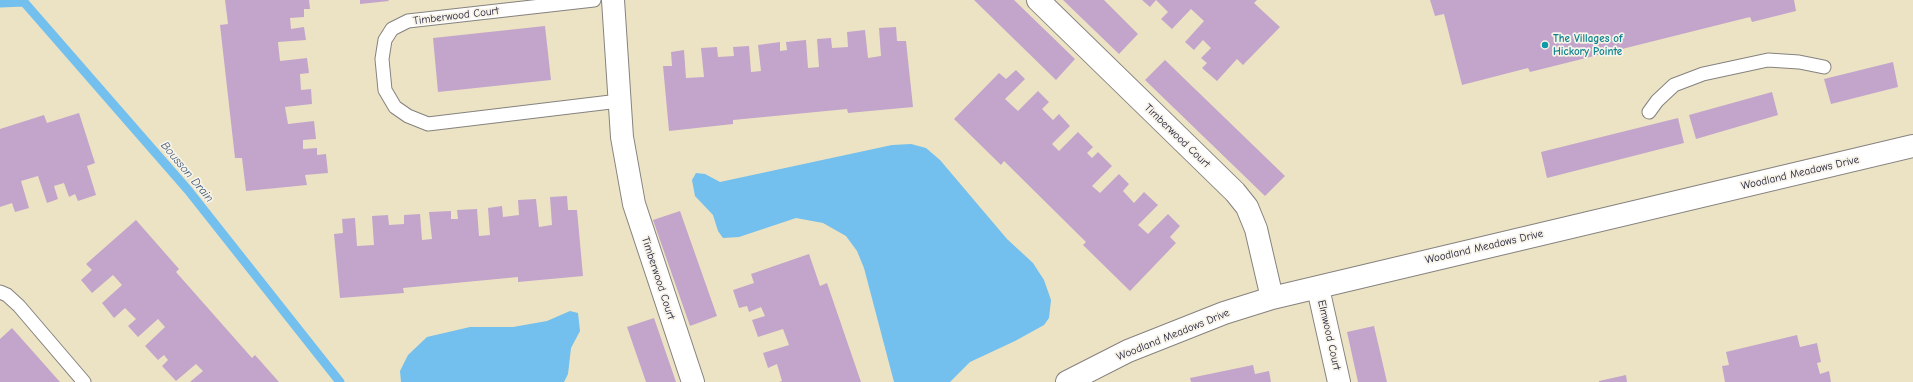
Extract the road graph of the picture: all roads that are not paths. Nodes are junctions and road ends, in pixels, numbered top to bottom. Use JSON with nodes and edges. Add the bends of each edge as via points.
{"nodes":[{"id":1,"x":594,"y":0,"type":"edge"},
{"id":2,"x":613,"y":0,"type":"edge"},
{"id":3,"x":1038,"y":0,"type":"edge"},
{"id":4,"x":1824,"y":67,"type":"dead end"},
{"id":5,"x":619,"y":101,"type":"junction"},
{"id":6,"x":1649,"y":112,"type":"dead end"},
{"id":7,"x":1913,"y":146,"type":"edge"},
{"id":8,"x":1318,"y":288,"type":"junction"},
{"id":9,"x":0,"y":292,"type":"edge"},
{"id":10,"x":1272,"y":298,"type":"junction"},
{"id":11,"x":84,"y":382,"type":"edge"},
{"id":12,"x":693,"y":382,"type":"edge"},
{"id":13,"x":1067,"y":382,"type":"edge"},
{"id":14,"x":1339,"y":382,"type":"edge"}],
"edges":[{"from":1,"to":5,"type":"lane","name":"Timberwood Court","via":[[408,21],[392,29],[385,40],[382,58],[385,90],[394,107],[428,124]]},
{"from":2,"to":5,"type":"street","name":"Timberwood Court"},
{"from":3,"to":10,"type":"street","name":"Timberwood Court","via":[[1235,192],[1247,207],[1256,229]]},
{"from":4,"to":6,"type":"lane","via":[[1768,60],[1703,74],[1674,85]]},
{"from":5,"to":12,"type":"street","name":"Timberwood Court","via":[[622,137],[634,204]]},
{"from":7,"to":8,"type":"street","name":"Woodland Meadows Drive"},
{"from":8,"to":10,"type":"street","name":"Woodland Meadows Drive"},
{"from":8,"to":14,"type":"street","name":"Elmwood Court"},
{"from":9,"to":11,"type":"lane","via":[[19,306]]},
{"from":10,"to":13,"type":"street","name":"Woodland Meadows Drive","via":[[1224,313],[1128,351]]}]}
